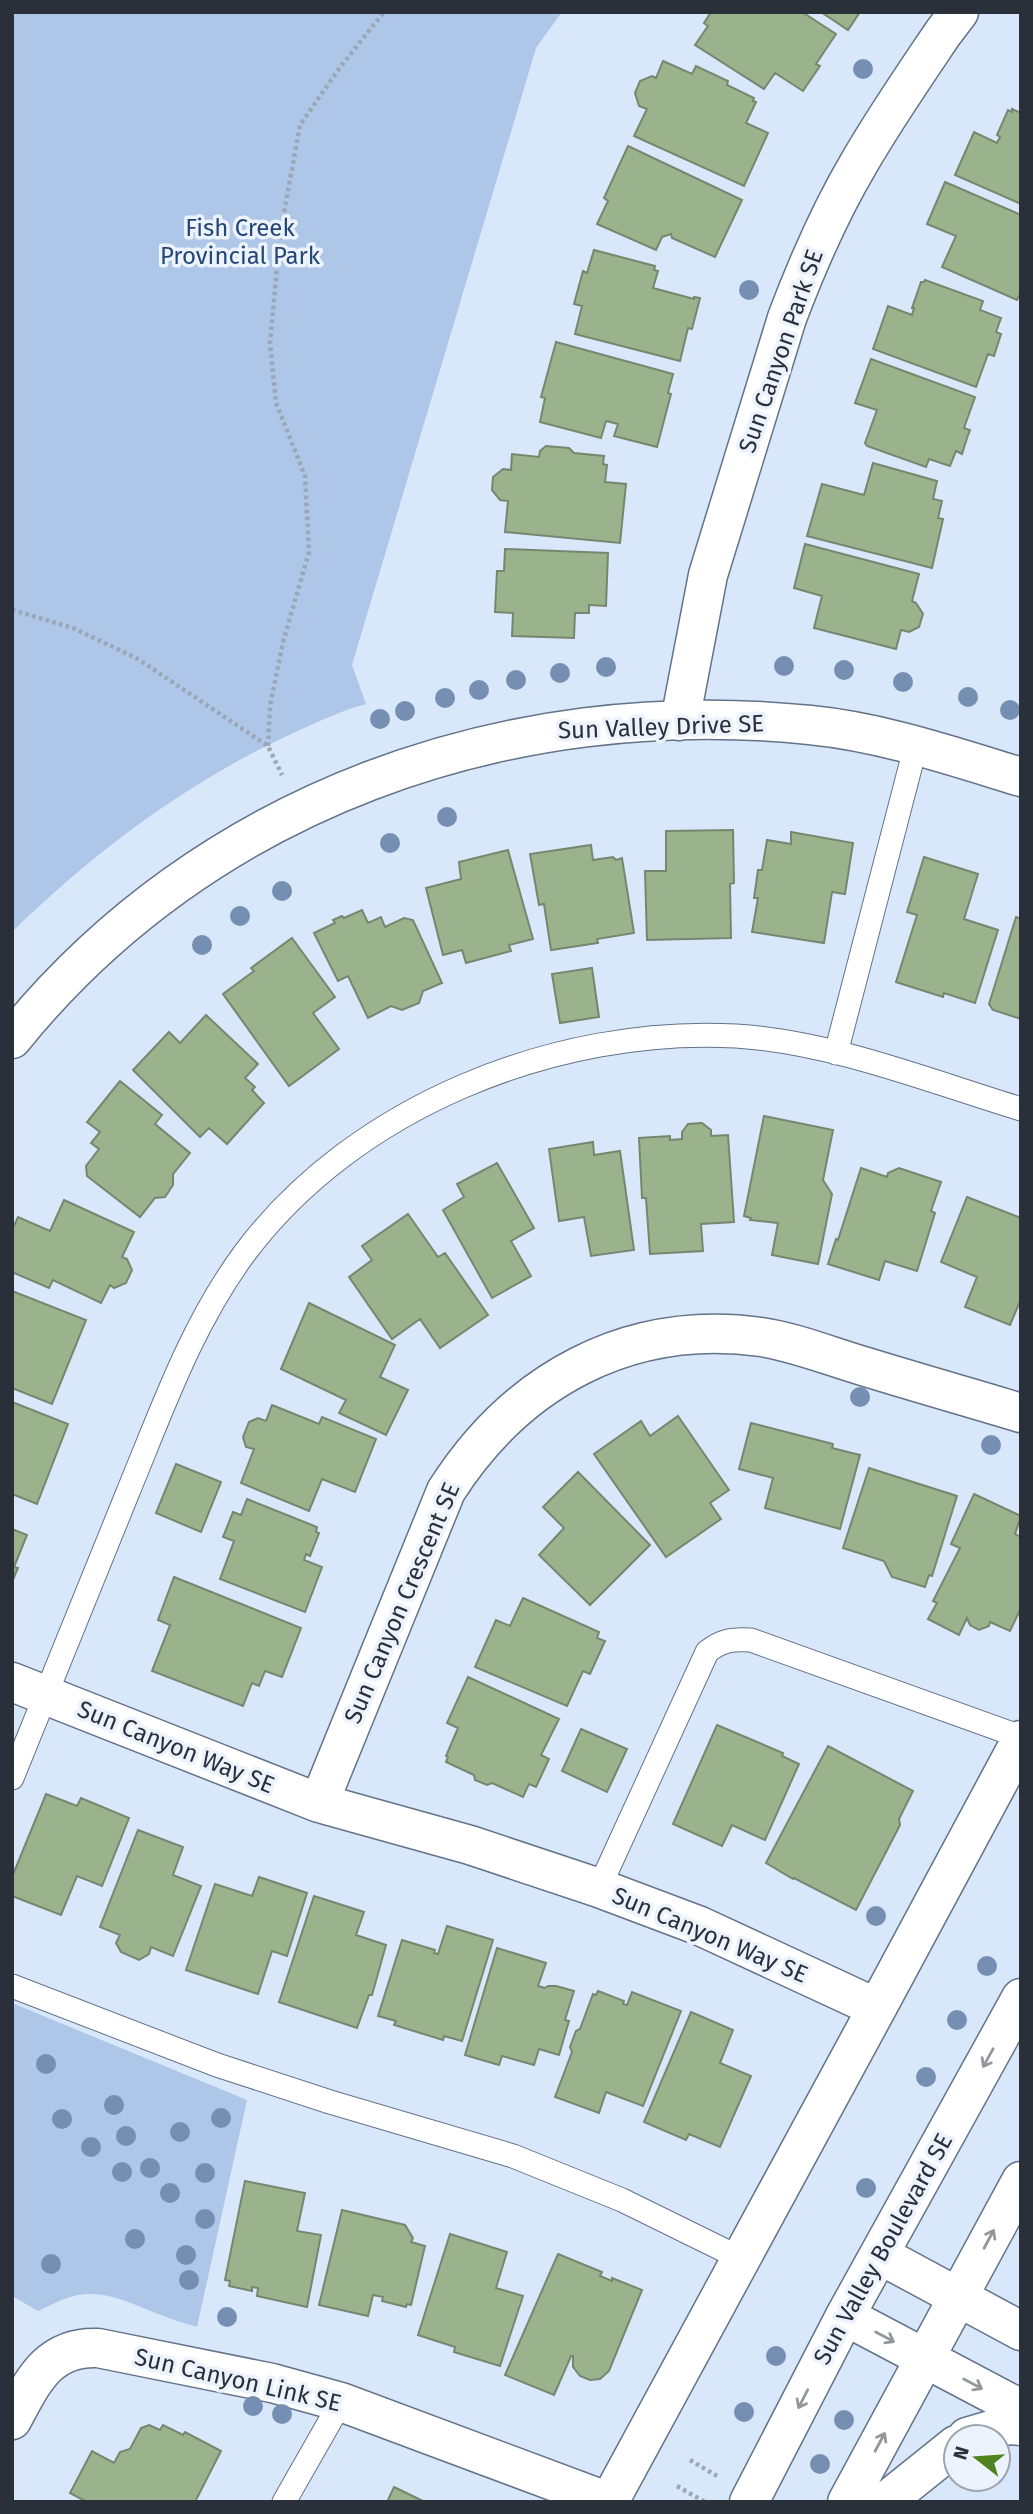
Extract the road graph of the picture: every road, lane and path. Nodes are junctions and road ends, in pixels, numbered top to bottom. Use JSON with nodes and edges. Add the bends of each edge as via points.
{"nodes":[{"id":1,"x":384,"y":12,"type":"edge"},
{"id":2,"x":959,"y":12,"type":"edge"},
{"id":3,"x":12,"y":610,"type":"edge"},
{"id":4,"x":680,"y":721,"type":"junction"},
{"id":5,"x":916,"y":745,"type":"junction"},
{"id":6,"x":268,"y":746,"type":"junction"},
{"id":7,"x":1021,"y":777,"type":"edge"},
{"id":8,"x":298,"y":811,"type":"junction"},
{"id":9,"x":12,"y":1039,"type":"edge"},
{"id":10,"x":836,"y":1053,"type":"junction"},
{"id":11,"x":1021,"y":1109,"type":"edge"},
{"id":12,"x":1021,"y":1413,"type":"edge"},
{"id":13,"x":29,"y":1689,"type":"edge"},
{"id":14,"x":1021,"y":1739,"type":"edge"},
{"id":15,"x":12,"y":1778,"type":"edge"},
{"id":16,"x":319,"y":1803,"type":"junction"},
{"id":17,"x":599,"y":1888,"type":"junction"},
{"id":18,"x":12,"y":1986,"type":"edge"},
{"id":19,"x":1021,"y":1998,"type":"edge"},
{"id":20,"x":877,"y":2008,"type":"junction"},
{"id":21,"x":1021,"y":2180,"type":"edge"},
{"id":22,"x":880,"y":2255,"type":"junction"},
{"id":23,"x":740,"y":2258,"type":"junction"},
{"id":24,"x":957,"y":2297,"type":"junction"},
{"id":25,"x":845,"y":2316,"type":"junction"},
{"id":26,"x":1021,"y":2331,"type":"edge"},
{"id":27,"x":925,"y":2358,"type":"junction"},
{"id":28,"x":341,"y":2402,"type":"junction"},
{"id":29,"x":1021,"y":2409,"type":"edge"},
{"id":30,"x":12,"y":2420,"type":"edge"},
{"id":31,"x":942,"y":2456,"type":"edge"},
{"id":32,"x":690,"y":2460,"type":"dead end"},
{"id":33,"x":677,"y":2486,"type":"dead end"},
{"id":34,"x":735,"y":2490,"type":"edge"},
{"id":35,"x":284,"y":2502,"type":"edge"},
{"id":36,"x":609,"y":2502,"type":"edge"},
{"id":37,"x":705,"y":2502,"type":"edge"},
{"id":38,"x":847,"y":2502,"type":"edge"},
{"id":39,"x":885,"y":2502,"type":"edge"}],
"edges":[{"from":1,"to":6,"type":"path","via":[[300,125],[279,235],[271,355],[276,403],[305,476],[309,552],[282,642]]},
{"from":2,"to":4,"type":"street","name":"Sun Canyon Park SE","via":[[858,164],[800,285],[708,575]]},
{"from":3,"to":6,"type":"path","via":[[73,628],[138,659]]},
{"from":4,"to":5,"type":"street","name":"Sun Valley Drive SE","via":[[734,719],[812,725]]},
{"from":4,"to":8,"type":"street","name":"Sun Valley Drive SE","via":[[575,728],[484,744],[420,761]]},
{"from":5,"to":7,"type":"street","name":"Sun Valley Drive SE"},
{"from":5,"to":10,"type":"lane"},
{"from":6,"to":8,"type":"path"},
{"from":8,"to":9,"type":"street","name":"Sun Valley Drive SE","via":[[180,881],[125,924]]},
{"from":10,"to":11,"type":"lane"},
{"from":10,"to":13,"type":"lane","via":[[736,1037],[659,1037],[575,1048],[467,1083],[385,1125],[327,1167],[245,1252],[189,1343]]},
{"from":12,"to":16,"type":"street","name":"Sun Canyon Crescent SE","via":[[761,1337],[681,1336],[640,1343],[550,1381],[495,1426],[446,1491]]},
{"from":13,"to":15,"type":"lane"},
{"from":13,"to":16,"type":"street","name":"Sun Canyon Way SE"},
{"from":14,"to":17,"type":"lane","via":[[751,1640],[730,1639],[707,1652]]},
{"from":14,"to":20,"type":"street"},
{"from":16,"to":17,"type":"street","name":"Sun Canyon Way SE","via":[[470,1845]]},
{"from":17,"to":20,"type":"street","name":"Sun Canyon Way SE","via":[[700,1926]]},
{"from":18,"to":23,"type":"lane","via":[[217,2065],[513,2156],[622,2200]]},
{"from":19,"to":22,"type":"street","name":"Sun Valley Boulevard SE","one_way":true},
{"from":20,"to":23,"type":"street"},
{"from":24,"to":21,"type":"street","one_way":true},
{"from":22,"to":24,"type":"street"},
{"from":22,"to":25,"type":"street","name":"Sun Valley Boulevard SE"},
{"from":23,"to":36,"type":"street"},
{"from":24,"to":26,"type":"street"},
{"from":24,"to":27,"type":"street"},
{"from":25,"to":27,"type":"street","one_way":true},
{"from":25,"to":34,"type":"street","name":"Sun Valley Boulevard SE","one_way":true},
{"from":27,"to":29,"type":"street","one_way":true},
{"from":38,"to":27,"type":"street","one_way":true},
{"from":28,"to":30,"type":"street","name":"Sun Canyon Link SE","via":[[272,2383],[80,2347],[44,2367]]},
{"from":28,"to":35,"type":"lane"},
{"from":28,"to":36,"type":"street","name":"Sun Canyon Link SE"},
{"from":31,"to":39,"type":"street"},
{"from":32,"to":34,"type":"path"},
{"from":33,"to":37,"type":"path"}]}
